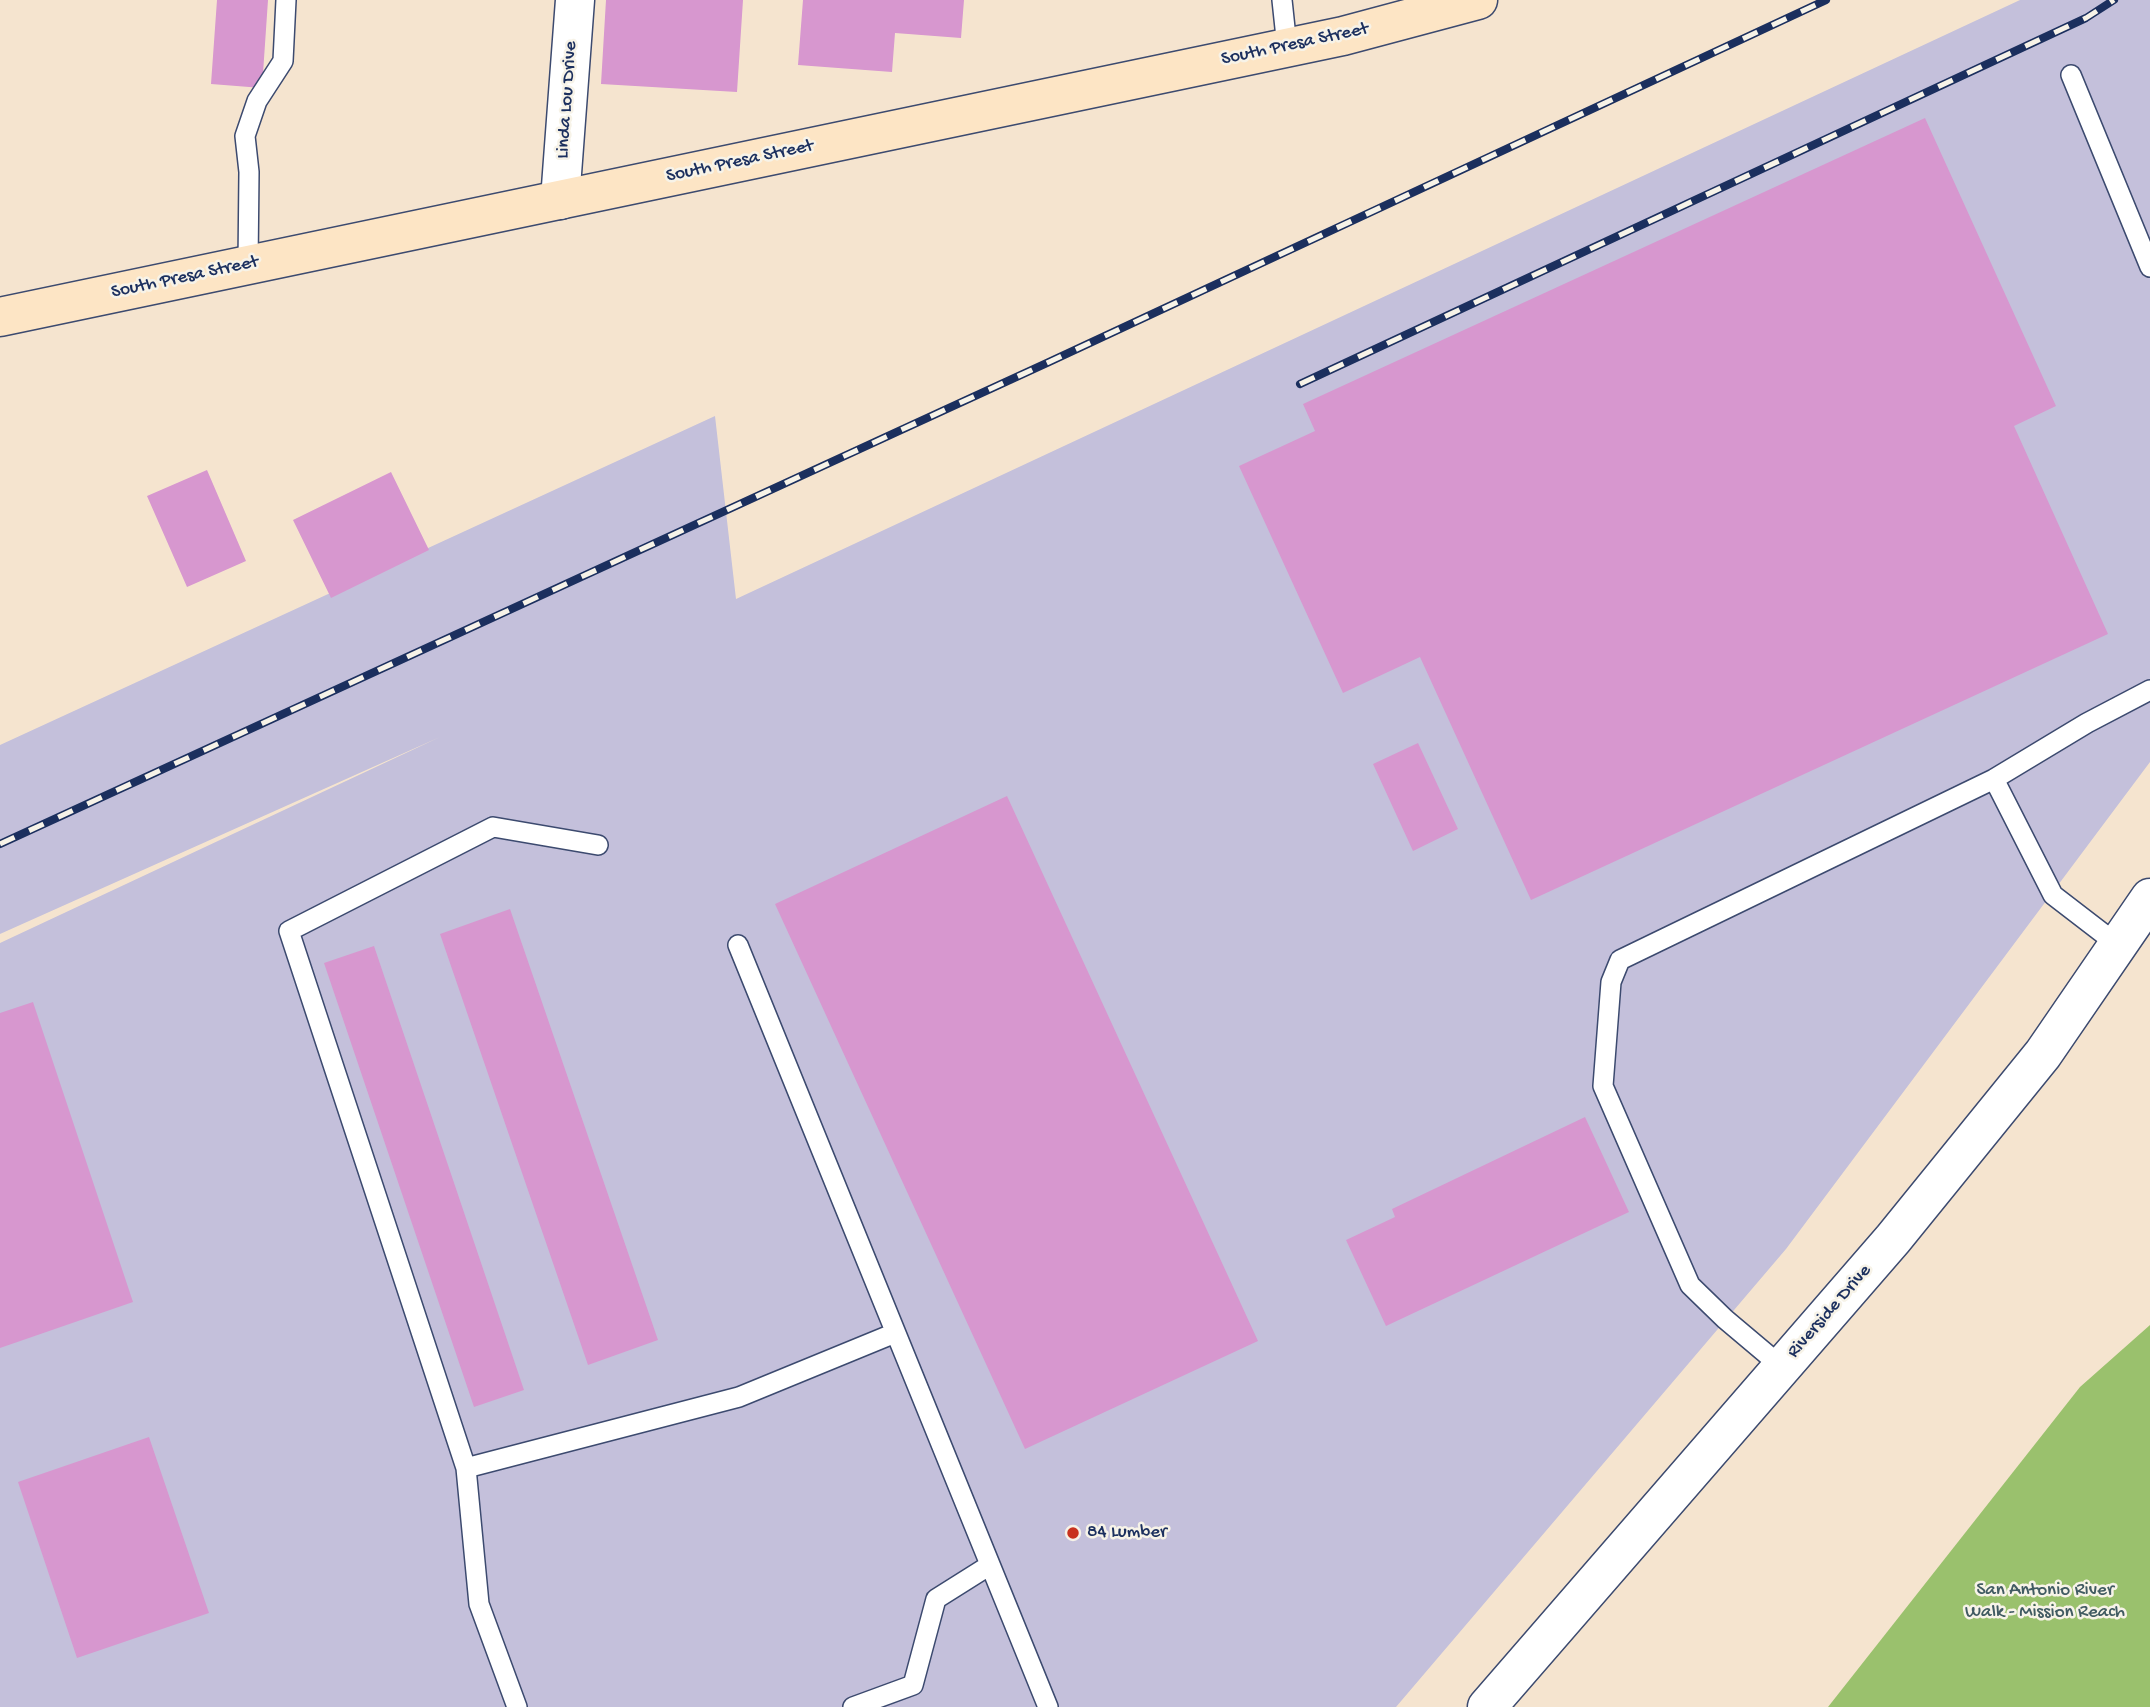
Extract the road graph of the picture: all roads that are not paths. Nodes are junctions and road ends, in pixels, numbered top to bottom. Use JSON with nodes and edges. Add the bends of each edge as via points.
{"nodes":[{"id":1,"x":286,"y":0,"type":"edge"},
{"id":2,"x":575,"y":0,"type":"edge"},
{"id":3,"x":1282,"y":0,"type":"edge"},
{"id":4,"x":1478,"y":0,"type":"edge"},
{"id":5,"x":1384,"y":13,"type":"edge"},
{"id":6,"x":1287,"y":47,"type":"junction"},
{"id":7,"x":2071,"y":75,"type":"dead end"},
{"id":8,"x":560,"y":201,"type":"junction"},
{"id":9,"x":248,"y":265,"type":"junction"},
{"id":10,"x":2150,"y":267,"type":"edge"},
{"id":11,"x":0,"y":317,"type":"edge"},
{"id":12,"x":2150,"y":690,"type":"edge"},
{"id":13,"x":1994,"y":779,"type":"junction"},
{"id":14,"x":598,"y":845,"type":"dead end"},
{"id":15,"x":2150,"y":898,"type":"edge"},
{"id":16,"x":738,"y":945,"type":"dead end"},
{"id":17,"x":2118,"y":945,"type":"junction"},
{"id":18,"x":895,"y":1333,"type":"junction"},
{"id":19,"x":1782,"y":1367,"type":"junction"},
{"id":20,"x":466,"y":1468,"type":"junction"},
{"id":21,"x":990,"y":1565,"type":"junction"},
{"id":22,"x":517,"y":1707,"type":"edge"},
{"id":23,"x":853,"y":1707,"type":"edge"},
{"id":24,"x":1048,"y":1707,"type":"edge"},
{"id":25,"x":1487,"y":1707,"type":"edge"}],
"edges":[{"from":1,"to":9,"type":"lane","via":[[283,61],[257,101],[245,136]]},
{"from":2,"to":8,"type":"street","name":"Linda Lou Drive"},
{"from":3,"to":6,"type":"lane"},
{"from":4,"to":5,"type":"main road","name":"South Presa Street"},
{"from":5,"to":6,"type":"main road","name":"South Presa Street"},
{"from":6,"to":8,"type":"main road","name":"South Presa Street"},
{"from":7,"to":10,"type":"lane"},
{"from":8,"to":9,"type":"main road","name":"South Presa Street"},
{"from":9,"to":11,"type":"main road","name":"South Presa Street"},
{"from":12,"to":13,"type":"lane"},
{"from":13,"to":17,"type":"lane","via":[[2053,895]]},
{"from":13,"to":19,"type":"lane","via":[[1620,960],[1611,982],[1603,1086],[1690,1285]]},
{"from":14,"to":20,"type":"lane","via":[[493,827],[289,931]]},
{"from":15,"to":17,"type":"street","name":"Riverside Drive"},
{"from":16,"to":18,"type":"lane"},
{"from":17,"to":19,"type":"street","name":"Riverside Drive","via":[[2043,1054]]},
{"from":18,"to":20,"type":"lane","via":[[739,1397]]},
{"from":18,"to":21,"type":"lane"},
{"from":19,"to":25,"type":"street","name":"Riverside Drive"},
{"from":20,"to":22,"type":"lane","via":[[479,1604]]},
{"from":21,"to":23,"type":"lane","via":[[936,1599],[914,1685]]},
{"from":21,"to":24,"type":"lane"}]}
